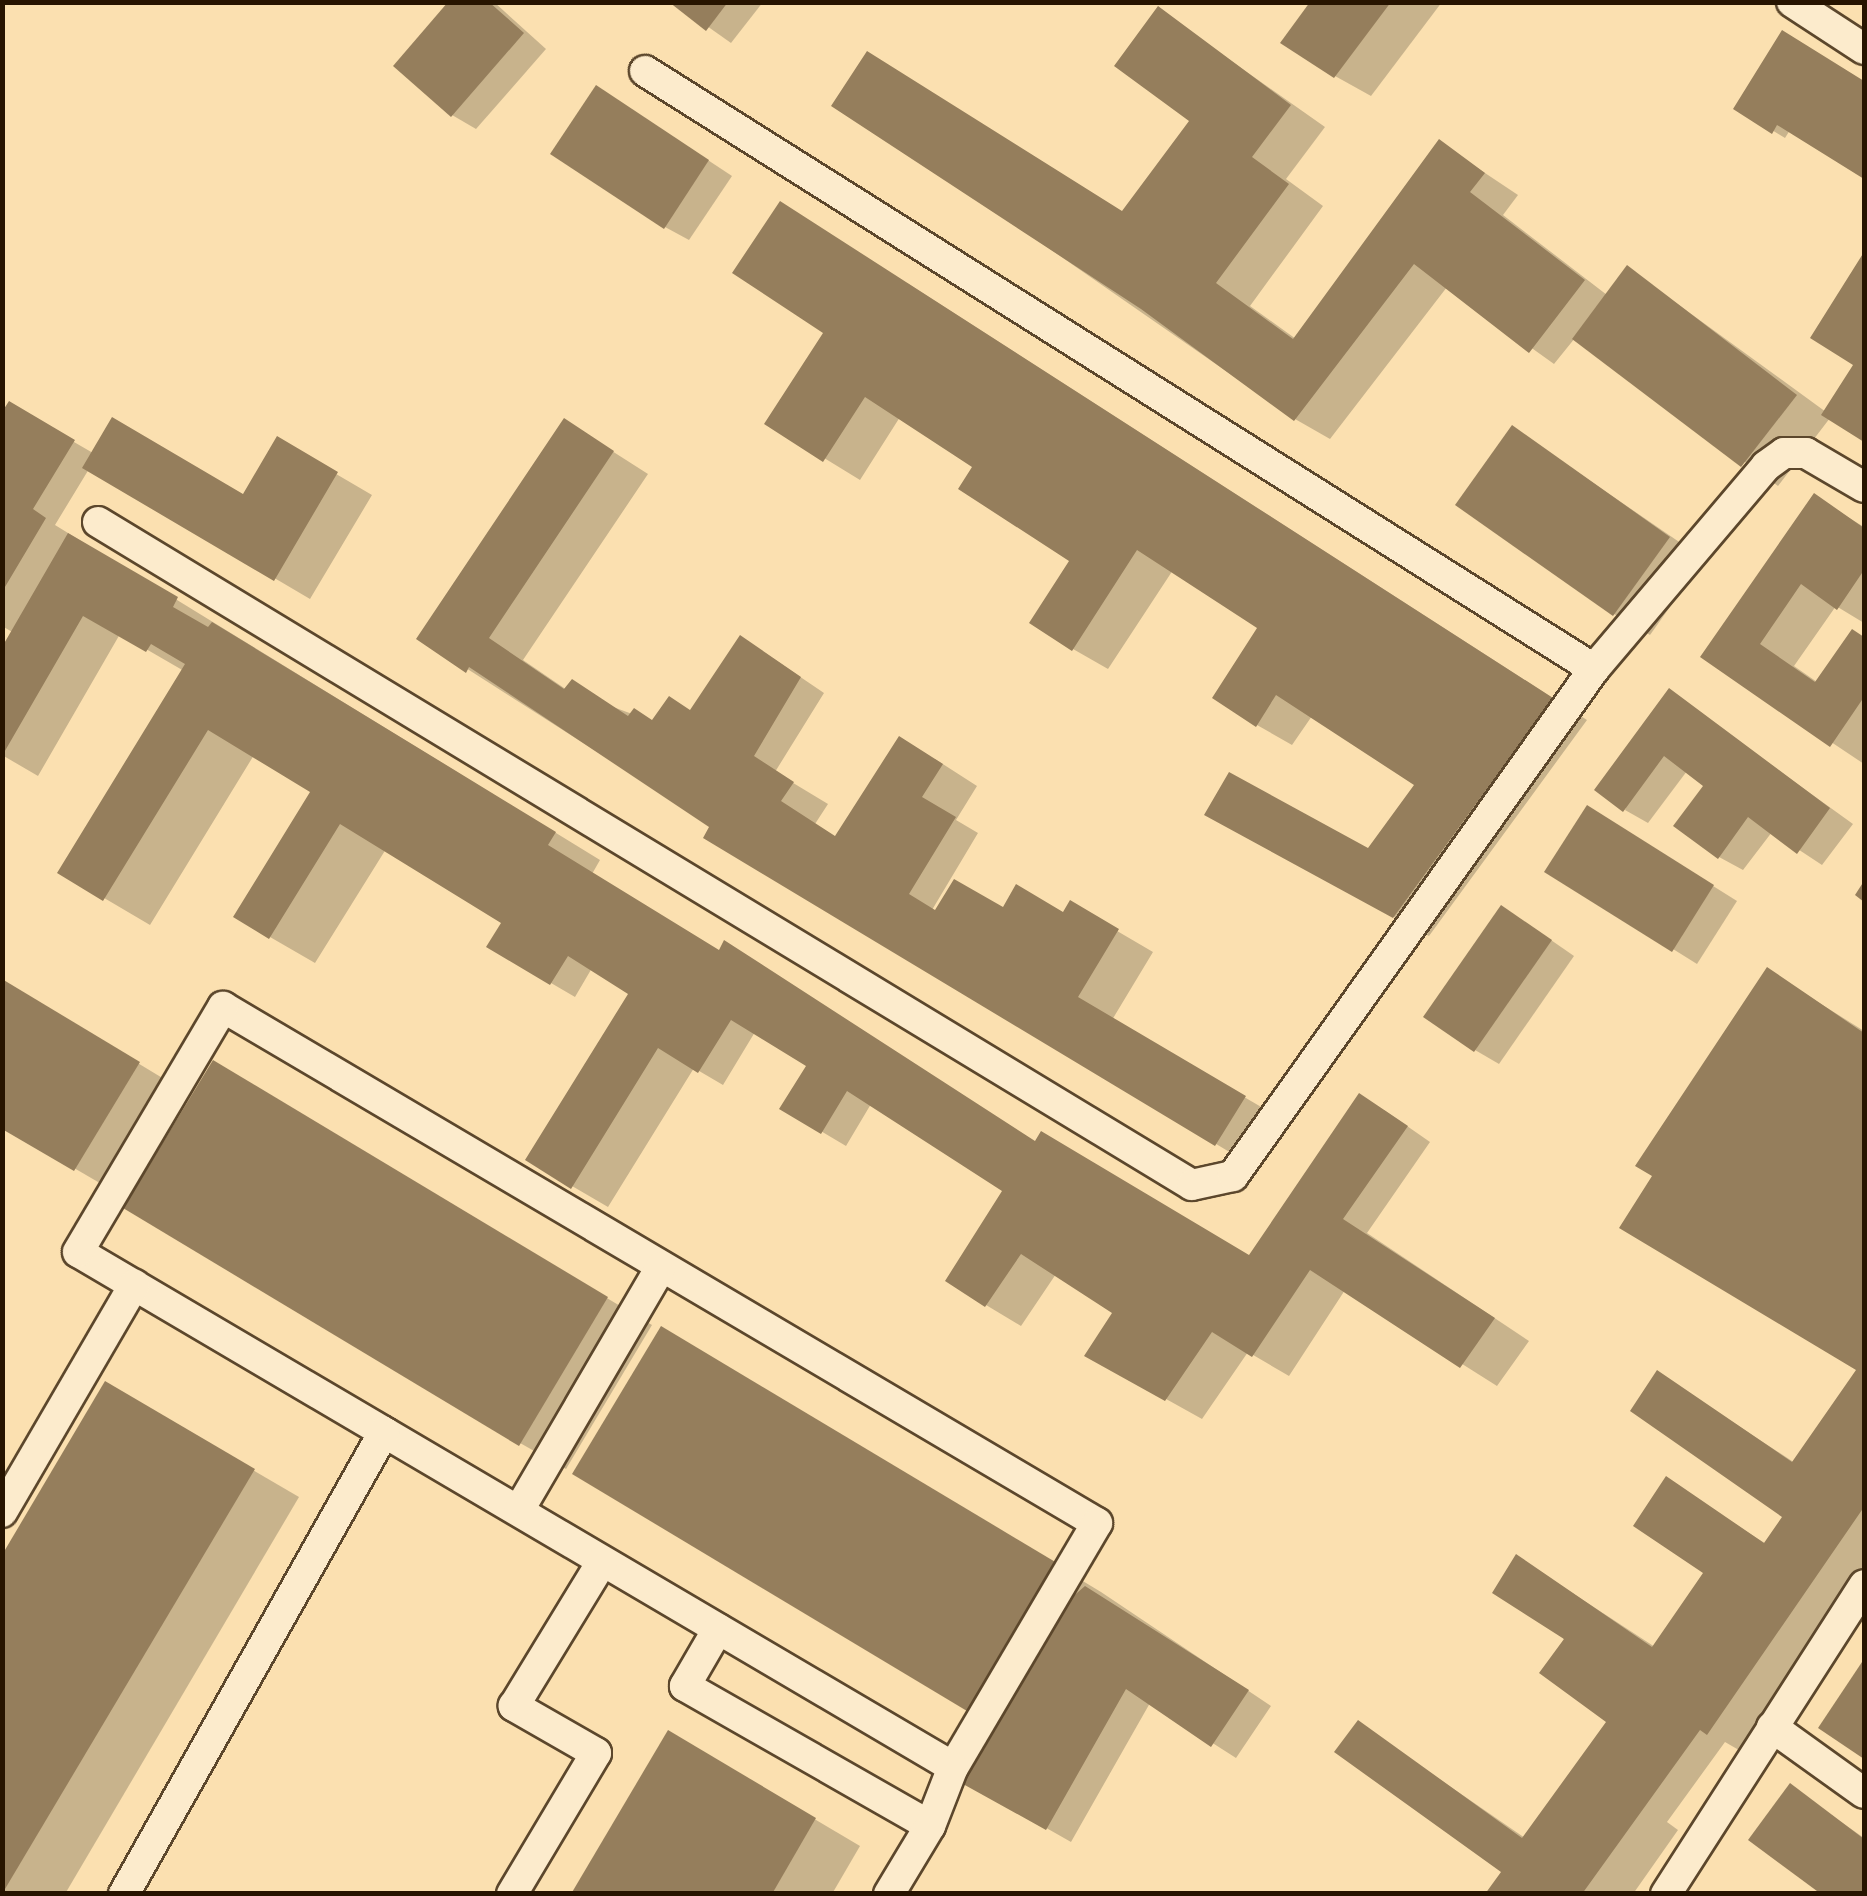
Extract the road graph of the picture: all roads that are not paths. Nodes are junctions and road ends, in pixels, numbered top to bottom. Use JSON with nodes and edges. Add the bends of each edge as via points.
{"nodes":[{"id":1,"x":1792,"y":2,"type":"edge"},
{"id":2,"x":1864,"y":49,"type":"edge"},
{"id":3,"x":645,"y":71,"type":"dead end"},
{"id":4,"x":1864,"y":487,"type":"edge"},
{"id":5,"x":98,"y":522,"type":"dead end"},
{"id":6,"x":1594,"y":669,"type":"junction"},
{"id":7,"x":661,"y":1266,"type":"junction"},
{"id":8,"x":134,"y":1285,"type":"junction"},
{"id":9,"x":384,"y":1432,"type":"junction"},
{"id":10,"x":519,"y":1510,"type":"junction"},
{"id":11,"x":2,"y":1512,"type":"edge"},
{"id":12,"x":602,"y":1562,"type":"junction"},
{"id":13,"x":1864,"y":1585,"type":"edge"},
{"id":14,"x":718,"y":1629,"type":"junction"},
{"id":15,"x":1772,"y":1727,"type":"junction"},
{"id":16,"x":953,"y":1768,"type":"junction"},
{"id":17,"x":1864,"y":1793,"type":"edge"},
{"id":18,"x":930,"y":1826,"type":"junction"},
{"id":19,"x":124,"y":1894,"type":"edge"},
{"id":20,"x":512,"y":1894,"type":"edge"},
{"id":21,"x":889,"y":1894,"type":"edge"},
{"id":22,"x":1666,"y":1894,"type":"edge"}],
"edges":[{"from":1,"to":2,"type":"lane"},
{"from":3,"to":6,"type":"lane"},
{"from":4,"to":6,"type":"lane","via":[[1806,453],[1784,453]]},
{"from":5,"to":6,"type":"lane","via":[[1192,1186],[1233,1176]]},
{"from":7,"to":8,"type":"lane","via":[[223,1007],[78,1252]]},
{"from":7,"to":10,"type":"lane"},
{"from":7,"to":16,"type":"lane","via":[[1097,1524]]},
{"from":8,"to":9,"type":"lane"},
{"from":8,"to":11,"type":"lane"},
{"from":9,"to":10,"type":"lane"},
{"from":9,"to":19,"type":"lane"},
{"from":10,"to":12,"type":"lane"},
{"from":12,"to":14,"type":"lane"},
{"from":12,"to":20,"type":"lane","via":[[514,1706],[596,1753]]},
{"from":13,"to":15,"type":"lane"},
{"from":14,"to":16,"type":"lane"},
{"from":14,"to":18,"type":"lane","via":[[685,1686]]},
{"from":15,"to":17,"type":"lane"},
{"from":15,"to":22,"type":"lane"},
{"from":16,"to":18,"type":"lane"},
{"from":18,"to":21,"type":"lane"}]}
